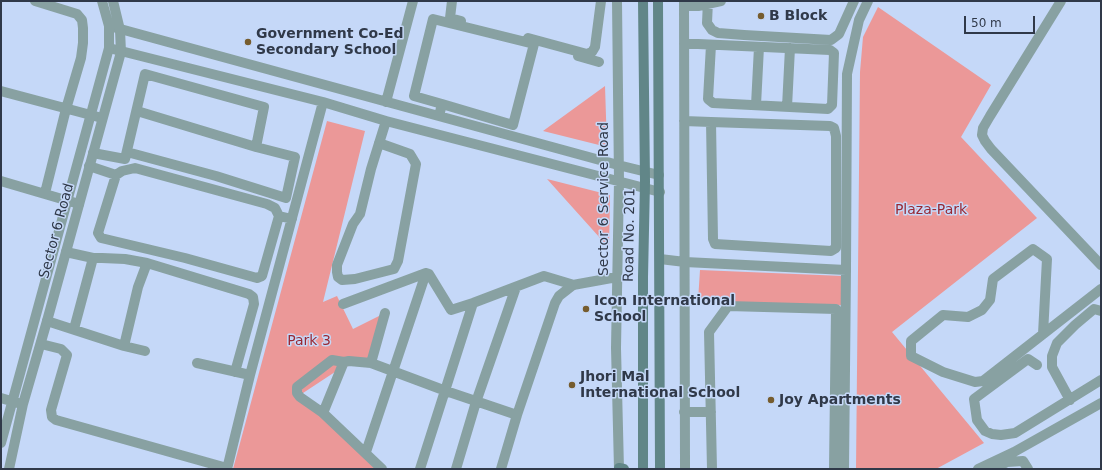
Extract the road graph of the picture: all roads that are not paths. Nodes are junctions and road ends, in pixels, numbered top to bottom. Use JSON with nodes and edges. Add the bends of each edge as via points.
{"nodes":[{"id":1,"x":35,"y":1,"type":"edge"},
{"id":2,"x":102,"y":1,"type":"edge"},
{"id":3,"x":113,"y":1,"type":"edge"},
{"id":4,"x":413,"y":1,"type":"edge"},
{"id":5,"x":452,"y":1,"type":"edge"},
{"id":6,"x":601,"y":1,"type":"edge"},
{"id":7,"x":617,"y":1,"type":"edge"},
{"id":8,"x":643,"y":1,"type":"edge"},
{"id":9,"x":658,"y":1,"type":"edge"},
{"id":10,"x":721,"y":1,"type":"edge"},
{"id":11,"x":854,"y":1,"type":"edge"},
{"id":12,"x":868,"y":1,"type":"edge"},
{"id":13,"x":1062,"y":1,"type":"edge"},
{"id":14,"x":684,"y":3,"type":"edge"},
{"id":15,"x":708,"y":3,"type":"edge"},
{"id":16,"x":63,"y":5,"type":"edge"},
{"id":17,"x":108,"y":26,"type":"junction"},
{"id":18,"x":120,"y":30,"type":"junction"},
{"id":19,"x":534,"y":44,"type":"junction"},
{"id":20,"x":684,"y":44,"type":"junction"},
{"id":21,"x":711,"y":45,"type":"junction"},
{"id":22,"x":759,"y":47,"type":"junction"},
{"id":23,"x":109,"y":48,"type":"junction"},
{"id":24,"x":790,"y":48,"type":"junction"},
{"id":25,"x":121,"y":52,"type":"junction"},
{"id":26,"x":599,"y":62,"type":"dead end"},
{"id":27,"x":1,"y":91,"type":"edge"},
{"id":28,"x":323,"y":102,"type":"junction"},
{"id":29,"x":386,"y":102,"type":"junction"},
{"id":30,"x":442,"y":104,"type":"junction"},
{"id":31,"x":756,"y":105,"type":"junction"},
{"id":32,"x":787,"y":107,"type":"junction"},
{"id":33,"x":66,"y":109,"type":"junction"},
{"id":34,"x":137,"y":111,"type":"junction"},
{"id":35,"x":91,"y":115,"type":"junction"},
{"id":36,"x":439,"y":116,"type":"junction"},
{"id":37,"x":102,"y":118,"type":"junction"},
{"id":38,"x":386,"y":121,"type":"junction"},
{"id":39,"x":684,"y":121,"type":"junction"},
{"id":40,"x":711,"y":122,"type":"junction"},
{"id":41,"x":379,"y":143,"type":"junction"},
{"id":42,"x":256,"y":147,"type":"junction"},
{"id":43,"x":127,"y":152,"type":"junction"},
{"id":44,"x":93,"y":153,"type":"junction"},
{"id":45,"x":618,"y":165,"type":"junction"},
{"id":46,"x":89,"y":166,"type":"junction"},
{"id":47,"x":645,"y":172,"type":"junction"},
{"id":48,"x":116,"y":175,"type":"junction"},
{"id":49,"x":659,"y":175,"type":"junction"},
{"id":50,"x":1,"y":181,"type":"edge"},
{"id":51,"x":619,"y":182,"type":"junction"},
{"id":52,"x":645,"y":189,"type":"junction"},
{"id":53,"x":660,"y":192,"type":"junction"},
{"id":54,"x":45,"y":193,"type":"junction"},
{"id":55,"x":67,"y":200,"type":"junction"},
{"id":56,"x":78,"y":204,"type":"junction"},
{"id":57,"x":280,"y":216,"type":"junction"},
{"id":58,"x":292,"y":219,"type":"junction"},
{"id":59,"x":66,"y":252,"type":"junction"},
{"id":60,"x":93,"y":258,"type":"junction"},
{"id":61,"x":660,"y":259,"type":"junction"},
{"id":62,"x":685,"y":262,"type":"junction"},
{"id":63,"x":147,"y":263,"type":"junction"},
{"id":64,"x":1101,"y":265,"type":"edge"},
{"id":65,"x":846,"y":270,"type":"junction"},
{"id":66,"x":426,"y":273,"type":"junction"},
{"id":67,"x":617,"y":277,"type":"junction"},
{"id":68,"x":574,"y":285,"type":"junction"},
{"id":69,"x":516,"y":287,"type":"junction"},
{"id":70,"x":1101,"y":290,"type":"edge"},
{"id":71,"x":474,"y":303,"type":"junction"},
{"id":72,"x":343,"y":304,"type":"dead end"},
{"id":73,"x":1101,"y":311,"type":"edge"},
{"id":74,"x":385,"y":313,"type":"dead end"},
{"id":75,"x":47,"y":321,"type":"junction"},
{"id":76,"x":74,"y":329,"type":"junction"},
{"id":77,"x":1043,"y":334,"type":"junction"},
{"id":78,"x":41,"y":344,"type":"junction"},
{"id":79,"x":124,"y":346,"type":"junction"},
{"id":80,"x":145,"y":351,"type":"dead end"},
{"id":81,"x":344,"y":362,"type":"junction"},
{"id":82,"x":197,"y":363,"type":"dead end"},
{"id":83,"x":371,"y":363,"type":"junction"},
{"id":84,"x":1037,"y":365,"type":"dead end"},
{"id":85,"x":393,"y":371,"type":"junction"},
{"id":86,"x":235,"y":372,"type":"junction"},
{"id":87,"x":250,"y":375,"type":"junction"},
{"id":88,"x":1101,"y":380,"type":"edge"},
{"id":89,"x":446,"y":392,"type":"junction"},
{"id":90,"x":1,"y":398,"type":"edge"},
{"id":91,"x":1070,"y":400,"type":"junction"},
{"id":92,"x":12,"y":401,"type":"junction"},
{"id":93,"x":476,"y":402,"type":"junction"},
{"id":94,"x":1101,"y":403,"type":"edge"},
{"id":95,"x":23,"y":404,"type":"junction"},
{"id":96,"x":684,"y":412,"type":"junction"},
{"id":97,"x":711,"y":412,"type":"junction"},
{"id":98,"x":839,"y":412,"type":"junction"},
{"id":99,"x":5,"y":413,"type":"edge"},
{"id":100,"x":323,"y":413,"type":"junction"},
{"id":101,"x":517,"y":415,"type":"junction"},
{"id":102,"x":21,"y":416,"type":"junction"},
{"id":103,"x":1,"y":443,"type":"edge"},
{"id":104,"x":366,"y":452,"type":"junction"},
{"id":105,"x":9,"y":469,"type":"edge"},
{"id":106,"x":227,"y":469,"type":"edge"},
{"id":107,"x":382,"y":469,"type":"edge"},
{"id":108,"x":420,"y":469,"type":"edge"},
{"id":109,"x":456,"y":469,"type":"edge"},
{"id":110,"x":501,"y":469,"type":"edge"},
{"id":111,"x":621,"y":469,"type":"edge"},
{"id":112,"x":644,"y":469,"type":"edge"},
{"id":113,"x":660,"y":469,"type":"edge"},
{"id":114,"x":685,"y":469,"type":"edge"},
{"id":115,"x":712,"y":469,"type":"edge"},
{"id":116,"x":834,"y":469,"type":"edge"},
{"id":117,"x":844,"y":469,"type":"edge"},
{"id":118,"x":978,"y":469,"type":"edge"},
{"id":119,"x":993,"y":469,"type":"edge"},
{"id":120,"x":1028,"y":469,"type":"edge"}],
"edges":[{"from":1,"to":16,"type":"street"},
{"from":2,"to":17,"type":"street","name":"Sector 6 Road"},
{"from":3,"to":18,"type":"street","name":"Sector 6 Road"},
{"from":4,"to":29,"type":"street"},
{"from":5,"to":6,"type":"street","via":[[450,18],[587,54],[595,48]]},
{"from":7,"to":45,"type":"street","name":"Sector 6 Service Road"},
{"from":8,"to":47,"type":"main road","name":"Road No. 201"},
{"from":9,"to":49,"type":"main road","name":"Road No. 201"},
{"from":10,"to":15,"type":"street"},
{"from":11,"to":15,"type":"street","via":[[840,34],[830,40],[718,33],[707,23]]},
{"from":12,"to":65,"type":"street","via":[[859,20],[847,74]]},
{"from":13,"to":64,"type":"street","via":[[990,116],[982,135],[991,149]]},
{"from":14,"to":15,"type":"street","via":[[698,6]]},
{"from":14,"to":20,"type":"street"},
{"from":16,"to":33,"type":"street","via":[[77,14],[82,20],[83,28],[81,58]]},
{"from":17,"to":18,"type":"street"},
{"from":17,"to":23,"type":"street","name":"Sector 6 Road"},
{"from":18,"to":25,"type":"street","name":"Sector 6 Road"},
{"from":18,"to":29,"type":"street"},
{"from":19,"to":26,"type":"street"},
{"from":19,"to":30,"type":"street","via":[[513,125]]},
{"from":19,"to":30,"type":"street","via":[[433,19],[414,96]]},
{"from":20,"to":21,"type":"street"},
{"from":20,"to":39,"type":"street"},
{"from":21,"to":22,"type":"street"},
{"from":21,"to":31,"type":"street","via":[[708,99],[710,102]]},
{"from":22,"to":24,"type":"street"},
{"from":22,"to":31,"type":"street"},
{"from":23,"to":25,"type":"street"},
{"from":23,"to":35,"type":"street","name":"Sector 6 Road"},
{"from":24,"to":32,"type":"street"},
{"from":24,"to":32,"type":"street","via":[[833,51],[832,105],[828,109]]},
{"from":25,"to":28,"type":"street"},
{"from":25,"to":37,"type":"street","name":"Sector 6 Road"},
{"from":27,"to":33,"type":"street"},
{"from":28,"to":38,"type":"street"},
{"from":28,"to":58,"type":"street"},
{"from":29,"to":36,"type":"street"},
{"from":30,"to":36,"type":"street"},
{"from":31,"to":32,"type":"street"},
{"from":33,"to":35,"type":"street"},
{"from":33,"to":54,"type":"street"},
{"from":34,"to":42,"type":"street"},
{"from":34,"to":42,"type":"street","via":[[145,74],[264,107]]},
{"from":34,"to":43,"type":"street"},
{"from":35,"to":37,"type":"street"},
{"from":35,"to":55,"type":"street","name":"Sector 6 Road"},
{"from":36,"to":45,"type":"street"},
{"from":37,"to":44,"type":"street","name":"Sector 6 Road"},
{"from":38,"to":41,"type":"street"},
{"from":38,"to":51,"type":"street"},
{"from":39,"to":40,"type":"street"},
{"from":39,"to":62,"type":"street"},
{"from":40,"to":40,"type":"street","via":[[834,128],[836,248],[831,251],[715,244]]},
{"from":41,"to":41,"type":"street","via":[[410,154],[416,164],[398,262],[394,269],[342,280],[338,277],[337,265],[353,224],[360,214]]},
{"from":42,"to":43,"type":"street","via":[[295,157],[286,198]]},
{"from":43,"to":44,"type":"street","via":[[125,159]]},
{"from":44,"to":46,"type":"street","name":"Sector 6 Road"},
{"from":45,"to":47,"type":"street"},
{"from":45,"to":51,"type":"street","name":"Sector 6 Service Road"},
{"from":46,"to":48,"type":"street"},
{"from":46,"to":56,"type":"street","name":"Sector 6 Road"},
{"from":47,"to":49,"type":"street"},
{"from":47,"to":52,"type":"main road","name":"Road No. 201"},
{"from":48,"to":57,"type":"street","via":[[135,168],[267,204],[275,208]]},
{"from":48,"to":57,"type":"street","via":[[98,233],[101,238],[257,278],[262,276]]},
{"from":49,"to":53,"type":"main road","name":"Road No. 201"},
{"from":50,"to":54,"type":"street"},
{"from":51,"to":52,"type":"street"},
{"from":51,"to":67,"type":"street","name":"Sector 6 Service Road"},
{"from":52,"to":53,"type":"street"},
{"from":52,"to":112,"type":"main road","name":"Road No. 201"},
{"from":53,"to":61,"type":"main road","name":"Road No. 201"},
{"from":54,"to":55,"type":"street"},
{"from":55,"to":56,"type":"street"},
{"from":55,"to":92,"type":"street","name":"Sector 6 Road"},
{"from":56,"to":59,"type":"street","name":"Sector 6 Road"},
{"from":57,"to":58,"type":"street"},
{"from":58,"to":87,"type":"street"},
{"from":59,"to":60,"type":"street"},
{"from":59,"to":75,"type":"street","name":"Sector 6 Road"},
{"from":60,"to":63,"type":"street"},
{"from":60,"to":76,"type":"street"},
{"from":61,"to":62,"type":"street"},
{"from":61,"to":113,"type":"main road","name":"Road No. 201"},
{"from":62,"to":65,"type":"street"},
{"from":62,"to":96,"type":"street"},
{"from":63,"to":79,"type":"street","via":[[138,287]]},
{"from":63,"to":86,"type":"street","via":[[252,297],[254,304]]},
{"from":65,"to":98,"type":"street"},
{"from":66,"to":71,"type":"street","via":[[450,310]]},
{"from":66,"to":72,"type":"street"},
{"from":66,"to":85,"type":"street"},
{"from":67,"to":68,"type":"street"},
{"from":67,"to":111,"type":"street","name":"Sector 6 Service Road","via":[[616,348]]},
{"from":68,"to":69,"type":"street","via":[[544,276]]},
{"from":68,"to":101,"type":"street","via":[[559,296],[555,303]]},
{"from":69,"to":71,"type":"street"},
{"from":69,"to":93,"type":"street"},
{"from":70,"to":77,"type":"street"},
{"from":71,"to":89,"type":"street"},
{"from":73,"to":91,"type":"street","via":[[1094,309],[1075,325],[1057,343],[1052,356],[1052,367]]},
{"from":74,"to":83,"type":"street"},
{"from":75,"to":76,"type":"street"},
{"from":75,"to":78,"type":"street","name":"Sector 6 Road"},
{"from":76,"to":79,"type":"street"},
{"from":77,"to":77,"type":"street","via":[[983,381],[975,382],[943,372],[911,356],[911,341],[943,315],[968,317],[982,310],[990,300],[993,279],[1033,249],[1047,259]]},
{"from":78,"to":95,"type":"street","name":"Sector 6 Road"},
{"from":78,"to":106,"type":"street","via":[[61,349],[67,355],[51,410],[52,417],[56,420]]},
{"from":79,"to":80,"type":"street"},
{"from":81,"to":83,"type":"street"},
{"from":81,"to":100,"type":"street"},
{"from":81,"to":100,"type":"street","via":[[332,360],[297,387],[300,397]]},
{"from":82,"to":86,"type":"street"},
{"from":83,"to":85,"type":"street"},
{"from":84,"to":91,"type":"street","via":[[1028,359],[974,399],[978,420],[985,431],[1001,435],[1015,433]]},
{"from":85,"to":89,"type":"street"},
{"from":85,"to":104,"type":"street"},
{"from":86,"to":87,"type":"street"},
{"from":87,"to":106,"type":"street"},
{"from":88,"to":91,"type":"street"},
{"from":89,"to":93,"type":"street"},
{"from":89,"to":108,"type":"street"},
{"from":90,"to":92,"type":"street"},
{"from":92,"to":95,"type":"street"},
{"from":92,"to":99,"type":"street","name":"Sector 6 Road"},
{"from":93,"to":101,"type":"street"},
{"from":93,"to":109,"type":"street"},
{"from":94,"to":118,"type":"street","via":[[1014,452]]},
{"from":95,"to":102,"type":"street","name":"Sector 6 Road"},
{"from":96,"to":97,"type":"street"},
{"from":96,"to":114,"type":"street"},
{"from":97,"to":98,"type":"street","via":[[709,332],[728,306],[836,309]]},
{"from":97,"to":115,"type":"street"},
{"from":98,"to":116,"type":"street"},
{"from":98,"to":117,"type":"street"},
{"from":99,"to":102,"type":"street"},
{"from":99,"to":103,"type":"street","name":"Sector 6 Road"},
{"from":100,"to":104,"type":"street"},
{"from":101,"to":110,"type":"street"},
{"from":102,"to":105,"type":"street","name":"Sector 6 Road"},
{"from":104,"to":107,"type":"street"},
{"from":119,"to":120,"type":"street","via":[[1007,462],[1023,461]]}]}
